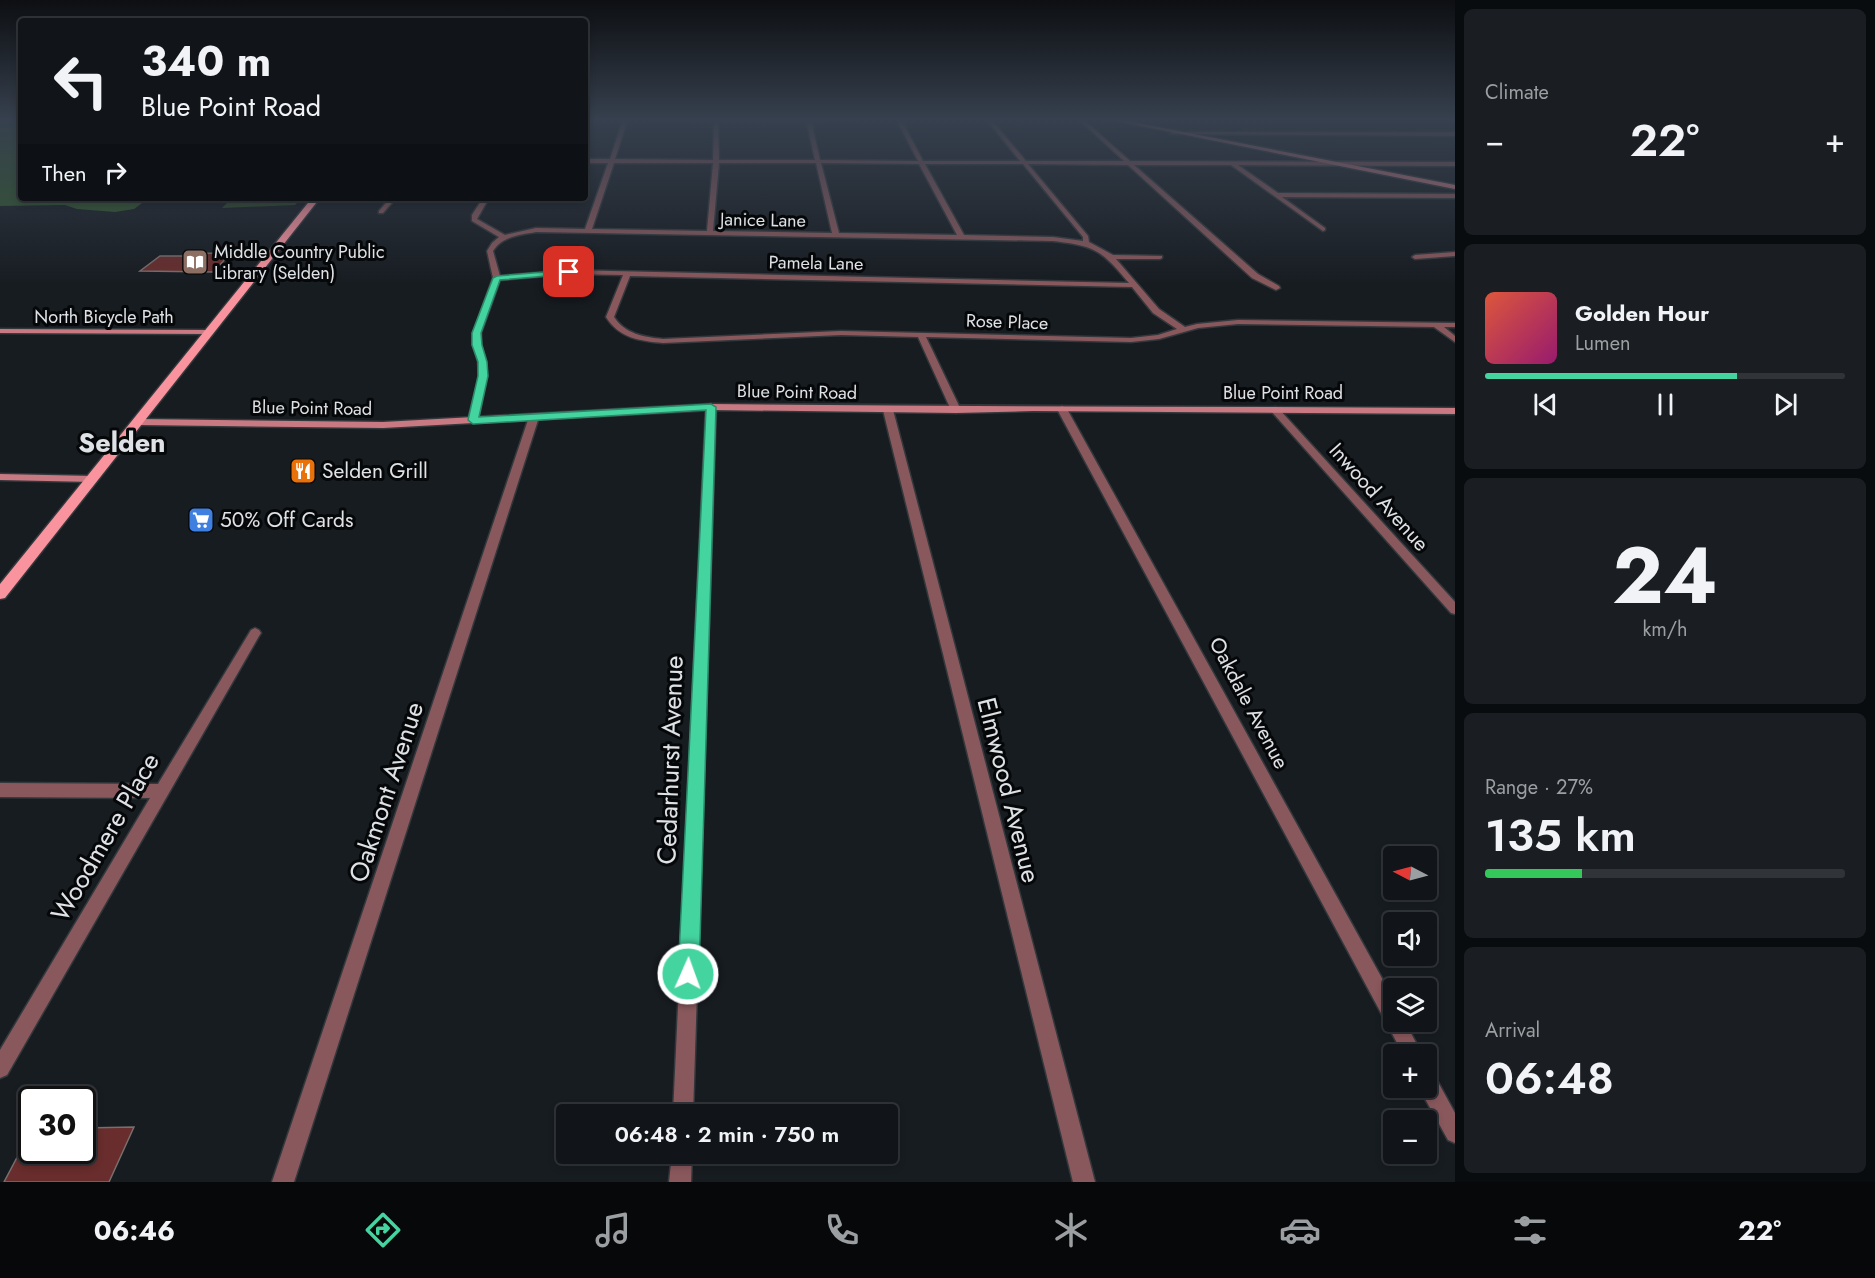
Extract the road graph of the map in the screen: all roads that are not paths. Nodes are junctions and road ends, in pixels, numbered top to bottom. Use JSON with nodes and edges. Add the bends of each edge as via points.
{"nodes":[{"id":1,"x":607,"y":174,"type":"edge"},
{"id":2,"x":715,"y":174,"type":"edge"},
{"id":3,"x":821,"y":174,"type":"edge"},
{"id":4,"x":928,"y":174,"type":"edge"},
{"id":5,"x":1035,"y":174,"type":"edge"},
{"id":6,"x":1142,"y":174,"type":"edge"},
{"id":7,"x":1247,"y":174,"type":"edge"},
{"id":8,"x":1386,"y":174,"type":"edge"},
{"id":9,"x":1455,"y":187,"type":"edge"},
{"id":10,"x":1278,"y":195,"type":"junction"},
{"id":11,"x":1455,"y":196,"type":"edge"},
{"id":12,"x":314,"y":201,"type":"edge"},
{"id":13,"x":390,"y":201,"type":"edge"},
{"id":14,"x":484,"y":201,"type":"edge"},
{"id":15,"x":381,"y":212,"type":"dead end"},
{"id":16,"x":1323,"y":229,"type":"dead end"},
{"id":17,"x":588,"y":231,"type":"junction"},
{"id":18,"x":710,"y":234,"type":"junction"},
{"id":19,"x":836,"y":236,"type":"junction"},
{"id":20,"x":504,"y":237,"type":"junction"},
{"id":21,"x":962,"y":238,"type":"junction"},
{"id":22,"x":1086,"y":243,"type":"junction"},
{"id":23,"x":1455,"y":254,"type":"edge"},
{"id":24,"x":1111,"y":257,"type":"junction"},
{"id":25,"x":1160,"y":257,"type":"dead end"},
{"id":26,"x":1415,"y":257,"type":"dead end"},
{"id":27,"x":627,"y":274,"type":"junction"},
{"id":28,"x":497,"y":278,"type":"junction"},
{"id":29,"x":1134,"y":285,"type":"junction"},
{"id":30,"x":1276,"y":288,"type":"dead end"},
{"id":31,"x":1436,"y":325,"type":"junction"},
{"id":32,"x":1455,"y":326,"type":"edge"},
{"id":33,"x":1182,"y":329,"type":"junction"},
{"id":34,"x":0,"y":331,"type":"edge"},
{"id":35,"x":208,"y":332,"type":"junction"},
{"id":36,"x":921,"y":335,"type":"junction"},
{"id":37,"x":1455,"y":340,"type":"edge"},
{"id":38,"x":711,"y":407,"type":"junction"},
{"id":39,"x":1062,"y":409,"type":"junction"},
{"id":40,"x":888,"y":410,"type":"junction"},
{"id":41,"x":1275,"y":410,"type":"junction"},
{"id":42,"x":956,"y":411,"type":"junction"},
{"id":43,"x":1455,"y":411,"type":"edge"},
{"id":44,"x":534,"y":417,"type":"junction"},
{"id":45,"x":473,"y":420,"type":"junction"},
{"id":46,"x":140,"y":422,"type":"junction"},
{"id":47,"x":0,"y":477,"type":"edge"},
{"id":48,"x":93,"y":479,"type":"junction"},
{"id":49,"x":0,"y":594,"type":"edge"},
{"id":50,"x":1455,"y":610,"type":"edge"},
{"id":51,"x":255,"y":633,"type":"dead end"},
{"id":52,"x":0,"y":790,"type":"edge"},
{"id":53,"x":160,"y":791,"type":"junction"},
{"id":54,"x":1383,"y":1000,"type":"edge"},
{"id":55,"x":0,"y":1068,"type":"edge"},
{"id":56,"x":1436,"y":1098,"type":"edge"},
{"id":57,"x":683,"y":1104,"type":"edge"},
{"id":58,"x":1455,"y":1133,"type":"edge"},
{"id":59,"x":681,"y":1164,"type":"edge"},
{"id":60,"x":283,"y":1182,"type":"edge"},
{"id":61,"x":680,"y":1182,"type":"edge"},
{"id":62,"x":1084,"y":1182,"type":"edge"}],
"edges":[{"from":1,"to":17,"type":"street"},
{"from":2,"to":18,"type":"street"},
{"from":3,"to":19,"type":"street"},
{"from":4,"to":21,"type":"street"},
{"from":5,"to":22,"type":"street","via":[[1086,237]]},
{"from":6,"to":30,"type":"street","via":[[1255,276]]},
{"from":7,"to":10,"type":"street"},
{"from":8,"to":9,"type":"street"},
{"from":10,"to":11,"type":"street"},
{"from":10,"to":16,"type":"street"},
{"from":12,"to":35,"type":"main road"},
{"from":13,"to":15,"type":"street"},
{"from":14,"to":20,"type":"street","via":[[474,220]]},
{"from":17,"to":18,"type":"street","name":"Janice Lane"},
{"from":17,"to":20,"type":"street","name":"Janice Lane","via":[[536,230]]},
{"from":18,"to":19,"type":"street","name":"Janice Lane"},
{"from":19,"to":21,"type":"street","name":"Janice Lane"},
{"from":20,"to":28,"type":"street","via":[[490,251]]},
{"from":21,"to":22,"type":"street","name":"Janice Lane"},
{"from":22,"to":24,"type":"street","name":"Janice Lane"},
{"from":23,"to":26,"type":"street"},
{"from":24,"to":25,"type":"street"},
{"from":24,"to":29,"type":"street","name":"Janice Lane"},
{"from":27,"to":28,"type":"street","name":"Pamela Lane","via":[[548,273]]},
{"from":27,"to":29,"type":"street","name":"Pamela Lane"},
{"from":27,"to":36,"type":"street","name":"Rose Place","via":[[610,318],[615,327],[636,337],[663,341],[841,333]]},
{"from":28,"to":45,"type":"street","via":[[477,333],[483,376]]},
{"from":29,"to":33,"type":"street","name":"Janice Lane","via":[[1164,318]]},
{"from":31,"to":32,"type":"street","name":"Rose Place"},
{"from":31,"to":33,"type":"street","name":"Rose Place","via":[[1238,322]]},
{"from":31,"to":37,"type":"street"},
{"from":33,"to":36,"type":"street","name":"Rose Place","via":[[1160,337],[1131,340]]},
{"from":34,"to":35,"type":"street","name":"North Bicycle Path"},
{"from":35,"to":46,"type":"main road"},
{"from":36,"to":42,"type":"street"},
{"from":38,"to":40,"type":"street","name":"Blue Point Road"},
{"from":38,"to":44,"type":"street","name":"Blue Point Road"},
{"from":38,"to":57,"type":"street","name":"Cedarhurst Avenue"},
{"from":39,"to":41,"type":"street","name":"Blue Point Road"},
{"from":39,"to":42,"type":"street","name":"Blue Point Road"},
{"from":39,"to":54,"type":"street","name":"Oakdale Avenue"},
{"from":40,"to":42,"type":"street","name":"Blue Point Road"},
{"from":40,"to":62,"type":"street","name":"Elmwood Avenue"},
{"from":41,"to":43,"type":"street","name":"Blue Point Road"},
{"from":41,"to":50,"type":"street","name":"Inwood Avenue"},
{"from":44,"to":45,"type":"street","name":"Blue Point Road"},
{"from":44,"to":60,"type":"street","name":"Oakmont Avenue"},
{"from":45,"to":46,"type":"street","name":"Blue Point Road","via":[[383,425]]},
{"from":46,"to":48,"type":"main road"},
{"from":47,"to":48,"type":"street"},
{"from":48,"to":49,"type":"main road"},
{"from":51,"to":53,"type":"street","name":"Woodmere Place"},
{"from":52,"to":53,"type":"street"},
{"from":53,"to":55,"type":"street","name":"Woodmere Place"},
{"from":56,"to":58,"type":"street"},
{"from":59,"to":61,"type":"street"}]}
